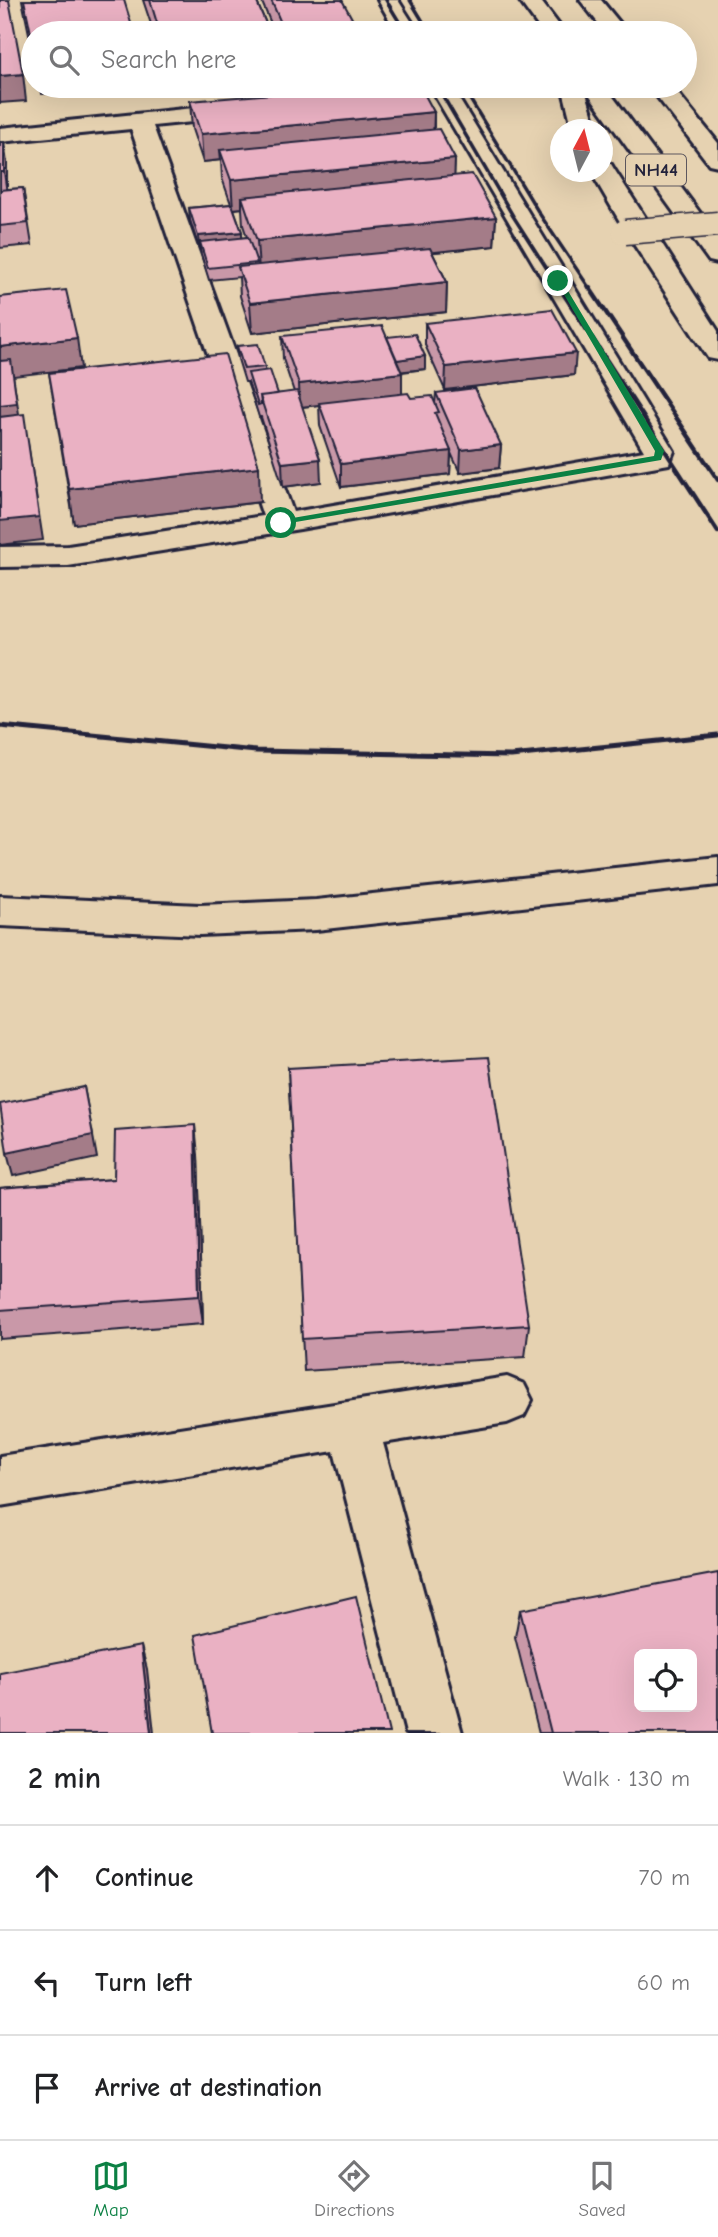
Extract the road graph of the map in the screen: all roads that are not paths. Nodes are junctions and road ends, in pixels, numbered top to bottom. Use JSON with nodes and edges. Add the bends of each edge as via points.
{"nodes":[{"id":1,"x":388,"y":0,"type":"edge"},
{"id":2,"x":529,"y":0,"type":"edge"},
{"id":3,"x":590,"y":0,"type":"edge"},
{"id":4,"x":401,"y":21,"type":"edge"},
{"id":5,"x":545,"y":21,"type":"edge"},
{"id":6,"x":607,"y":21,"type":"edge"},
{"id":7,"x":447,"y":98,"type":"edge"},
{"id":8,"x":576,"y":98,"type":"edge"},
{"id":9,"x":603,"y":98,"type":"edge"},
{"id":10,"x":670,"y":98,"type":"edge"},
{"id":11,"x":271,"y":107,"type":"edge"},
{"id":12,"x":582,"y":119,"type":"edge"},
{"id":13,"x":140,"y":122,"type":"junction"},
{"id":14,"x":0,"y":135,"type":"edge"},
{"id":15,"x":718,"y":159,"type":"edge"},
{"id":16,"x":610,"y":182,"type":"edge"},
{"id":17,"x":718,"y":223,"type":"edge"},
{"id":18,"x":625,"y":232,"type":"dead end"},
{"id":19,"x":718,"y":255,"type":"edge"},
{"id":20,"x":718,"y":352,"type":"edge"},
{"id":21,"x":281,"y":523,"type":"junction"},
{"id":22,"x":0,"y":558,"type":"edge"},
{"id":23,"x":718,"y":871,"type":"edge"},
{"id":24,"x":0,"y":911,"type":"edge"},
{"id":25,"x":507,"y":1400,"type":"dead end"},
{"id":26,"x":353,"y":1426,"type":"junction"},
{"id":27,"x":0,"y":1481,"type":"edge"},
{"id":28,"x":434,"y":1733,"type":"edge"}],
"edges":[{"from":1,"to":4,"type":"main road"},
{"from":2,"to":5,"type":"main road"},
{"from":3,"to":6,"type":"main road"},
{"from":7,"to":21,"type":"main road","via":[[659,451],[658,458]]},
{"from":8,"to":12,"type":"main road"},
{"from":9,"to":19,"type":"main road","number":"NH44"},
{"from":10,"to":15,"type":"main road","number":"NH44"},
{"from":11,"to":13,"type":"main road"},
{"from":13,"to":14,"type":"main road"},
{"from":13,"to":21,"type":"main road"},
{"from":16,"to":20,"type":"main road"},
{"from":17,"to":18,"type":"main road","bridge":true},
{"from":21,"to":22,"type":"main road","via":[[68,556]]},
{"from":23,"to":24,"type":"main road","via":[[316,915],[200,920]]},
{"from":25,"to":26,"type":"main road"},
{"from":26,"to":27,"type":"main road"},
{"from":26,"to":28,"type":"main road"}]}
